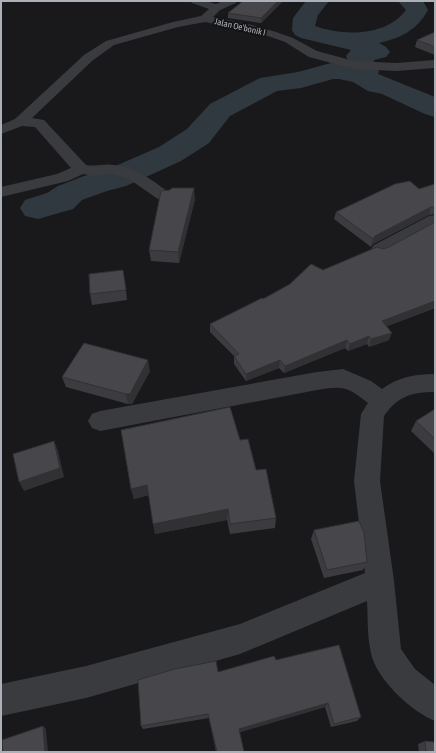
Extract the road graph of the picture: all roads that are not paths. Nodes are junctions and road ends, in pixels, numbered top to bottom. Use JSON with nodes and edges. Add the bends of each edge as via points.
{"nodes":[{"id":1,"x":196,"y":1,"type":"edge"},
{"id":2,"x":232,"y":1,"type":"edge"},
{"id":3,"x":216,"y":8,"type":"junction"},
{"id":4,"x":205,"y":19,"type":"junction"},
{"id":5,"x":435,"y":64,"type":"edge"},
{"id":6,"x":20,"y":122,"type":"junction"},
{"id":7,"x":1,"y":130,"type":"edge"},
{"id":8,"x":81,"y":169,"type":"junction"},
{"id":9,"x":1,"y":192,"type":"edge"},
{"id":10,"x":164,"y":196,"type":"edge"},
{"id":11,"x":435,"y":220,"type":"edge"},
{"id":12,"x":380,"y":249,"type":"edge"},
{"id":13,"x":435,"y":383,"type":"edge"},
{"id":14,"x":382,"y":401,"type":"junction"},
{"id":15,"x":100,"y":421,"type":"dead end"},
{"id":16,"x":380,"y":581,"type":"junction"},
{"id":17,"x":1,"y":700,"type":"edge"},
{"id":18,"x":435,"y":705,"type":"edge"}],
"edges":[{"from":1,"to":3,"type":"street"},
{"from":2,"to":3,"type":"street"},
{"from":3,"to":4,"type":"street"},
{"from":4,"to":5,"type":"street","name":"Jalan Oe'bonik I","via":[[272,34],[289,40],[313,54],[354,66],[396,67]]},
{"from":4,"to":6,"type":"street","name":"Jalan Oe'bonik I","via":[[176,24],[110,43],[88,58]]},
{"from":6,"to":7,"type":"street","name":"Jalan Oe'bonik I"},
{"from":6,"to":8,"type":"street","via":[[38,123]]},
{"from":8,"to":9,"type":"street","via":[[62,178]]},
{"from":8,"to":10,"type":"street","via":[[113,169],[135,176]]},
{"from":11,"to":12,"type":"street"},
{"from":13,"to":14,"type":"street","via":[[416,383],[397,390]]},
{"from":14,"to":15,"type":"street","via":[[363,387],[343,378]]},
{"from":14,"to":16,"type":"street","via":[[373,414],[367,481]]},
{"from":16,"to":17,"type":"street","via":[[240,639],[86,682]]},
{"from":16,"to":18,"type":"street","via":[[386,654],[404,680]]}]}
